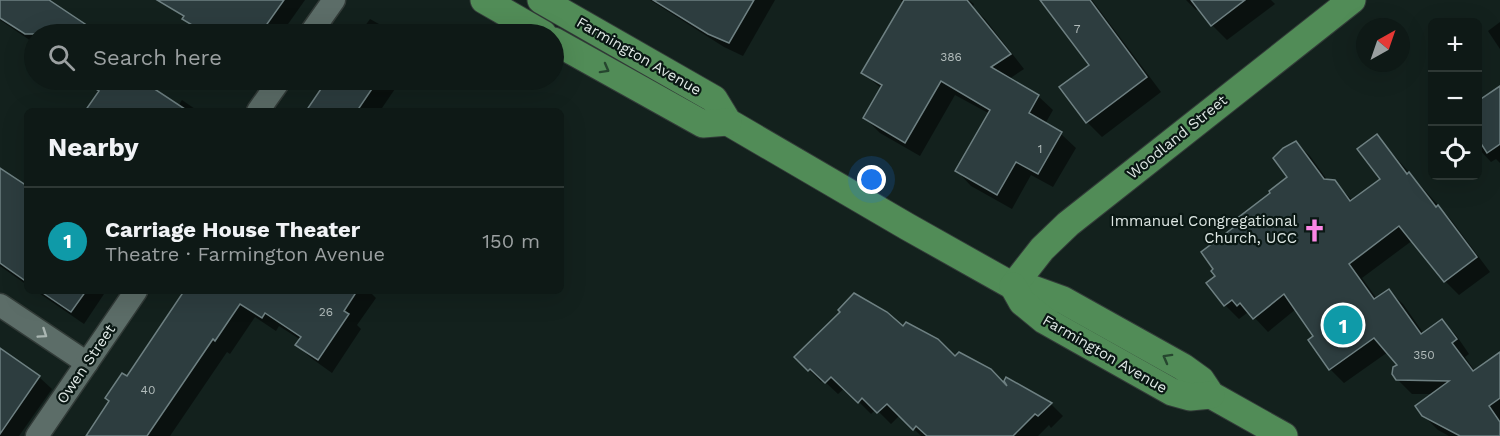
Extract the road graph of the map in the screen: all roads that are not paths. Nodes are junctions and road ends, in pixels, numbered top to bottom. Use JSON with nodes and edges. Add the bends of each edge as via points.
{"nodes":[{"id":1,"x":334,"y":0,"type":"edge"},
{"id":2,"x":484,"y":0,"type":"edge"},
{"id":3,"x":541,"y":0,"type":"edge"},
{"id":4,"x":1352,"y":0,"type":"edge"},
{"id":5,"x":317,"y":24,"type":"edge"},
{"id":6,"x":526,"y":24,"type":"edge"},
{"id":7,"x":564,"y":46,"type":"edge"},
{"id":8,"x":273,"y":90,"type":"edge"},
{"id":9,"x":260,"y":108,"type":"edge"},
{"id":10,"x":728,"y":122,"type":"junction"},
{"id":11,"x":1013,"y":286,"type":"junction"},
{"id":12,"x":134,"y":294,"type":"edge"},
{"id":13,"x":0,"y":305,"type":"edge"},
{"id":14,"x":87,"y":363,"type":"junction"},
{"id":15,"x":37,"y":436,"type":"edge"},
{"id":16,"x":1284,"y":436,"type":"edge"}],
"edges":[{"from":1,"to":5,"type":"street"},
{"from":2,"to":6,"type":"main road"},
{"from":3,"to":10,"type":"main road","name":"Farmington Avenue","via":[[714,99]]},
{"from":4,"to":11,"type":"main road","name":"Woodland Street","via":[[1068,224]]},
{"from":7,"to":10,"type":"main road","name":"Farmington Avenue","one_way":true,"via":[[703,124]]},
{"from":8,"to":9,"type":"street"},
{"from":10,"to":11,"type":"main road","name":"Farmington Avenue"},
{"from":11,"to":16,"type":"main road","name":"Farmington Avenue","via":[[1022,302],[1044,320],[1172,392],[1190,397],[1211,395]]},
{"from":12,"to":14,"type":"street","name":"Owen Street"},
{"from":13,"to":14,"type":"street","one_way":true},
{"from":14,"to":15,"type":"street","name":"Owen Street"}]}
